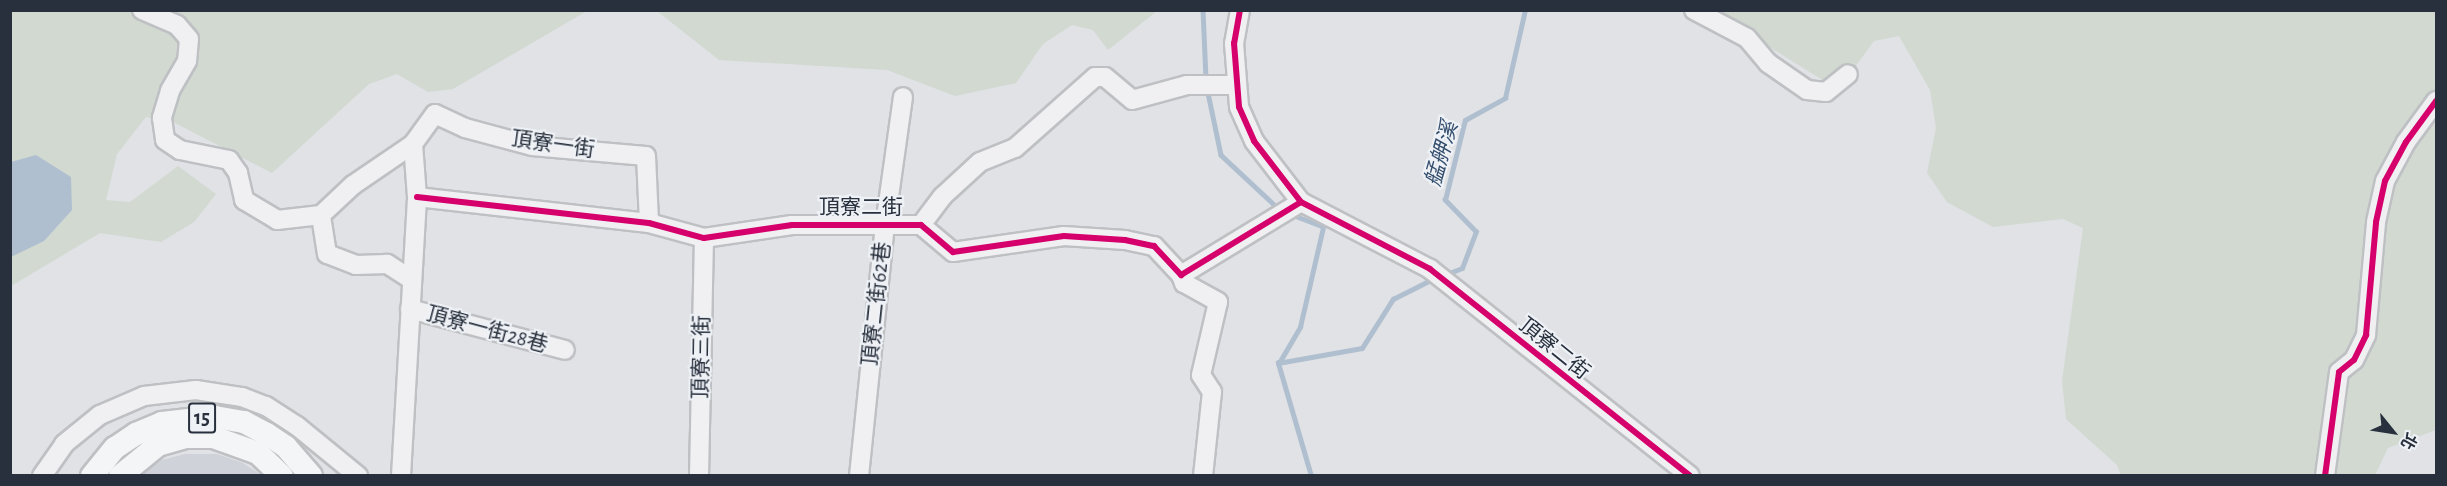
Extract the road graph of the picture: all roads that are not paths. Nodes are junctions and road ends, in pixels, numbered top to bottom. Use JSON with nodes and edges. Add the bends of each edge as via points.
{"nodes":[{"id":1,"x":142,"y":10,"type":"edge"},
{"id":2,"x":1240,"y":10,"type":"edge"},
{"id":3,"x":1694,"y":10,"type":"edge"},
{"id":4,"x":1848,"y":74,"type":"dead end"},
{"id":5,"x":1228,"y":87,"type":"junction"},
{"id":6,"x":903,"y":97,"type":"dead end"},
{"id":7,"x":2436,"y":101,"type":"edge"},
{"id":8,"x":413,"y":144,"type":"junction"},
{"id":9,"x":417,"y":197,"type":"junction"},
{"id":10,"x":1301,"y":202,"type":"junction"},
{"id":11,"x":321,"y":215,"type":"junction"},
{"id":12,"x":649,"y":223,"type":"junction"},
{"id":13,"x":885,"y":225,"type":"junction"},
{"id":14,"x":921,"y":225,"type":"junction"},
{"id":15,"x":704,"y":238,"type":"junction"},
{"id":16,"x":1181,"y":275,"type":"junction"},
{"id":17,"x":412,"y":280,"type":"junction"},
{"id":18,"x":410,"y":309,"type":"junction"},
{"id":19,"x":565,"y":350,"type":"dead end"},
{"id":20,"x":42,"y":476,"type":"edge"},
{"id":21,"x":92,"y":476,"type":"edge"},
{"id":22,"x":120,"y":476,"type":"edge"},
{"id":23,"x":282,"y":476,"type":"edge"},
{"id":24,"x":311,"y":476,"type":"edge"},
{"id":25,"x":358,"y":476,"type":"edge"},
{"id":26,"x":400,"y":476,"type":"edge"},
{"id":27,"x":699,"y":476,"type":"edge"},
{"id":28,"x":859,"y":476,"type":"edge"},
{"id":29,"x":1203,"y":476,"type":"edge"},
{"id":30,"x":1690,"y":476,"type":"edge"},
{"id":31,"x":2325,"y":476,"type":"edge"}],
"edges":[{"from":1,"to":11,"type":"street","via":[[177,25],[189,39],[187,61],[170,91],[162,118],[165,140],[180,150],[229,160],[238,173],[244,201],[277,220]]},
{"from":2,"to":5,"type":"street"},
{"from":3,"to":4,"type":"street","via":[[1747,38],[1768,63],[1807,90],[1826,92]]},
{"from":5,"to":10,"type":"street","name":"頂寮二街","via":[[1254,141]]},
{"from":5,"to":14,"type":"street","name":"頂寮二街","via":[[1187,85],[1132,100],[1105,77],[1095,77],[1015,148],[980,162],[943,196]]},
{"from":6,"to":13,"type":"street","name":"頂寮二街62巷"},
{"from":7,"to":31,"type":"street","via":[[2406,142],[2385,181],[2376,222],[2366,335],[2354,360],[2339,372]]},
{"from":8,"to":9,"type":"street"},
{"from":8,"to":11,"type":"street","name":"頂寮一街","via":[[353,185]]},
{"from":8,"to":12,"type":"street","name":"頂寮一街","via":[[435,114],[465,128],[532,146],[646,156]]},
{"from":9,"to":12,"type":"street","name":"頂寮二街"},
{"from":9,"to":17,"type":"street"},
{"from":10,"to":16,"type":"street"},
{"from":10,"to":30,"type":"street","name":"頂寮二街","via":[[1430,269]]},
{"from":11,"to":17,"type":"street","via":[[327,254],[356,265],[387,264]]},
{"from":12,"to":15,"type":"street","name":"頂寮二街"},
{"from":13,"to":14,"type":"street","name":"頂寮二街"},
{"from":13,"to":15,"type":"street","name":"頂寮二街","via":[[792,225]]},
{"from":13,"to":28,"type":"street","name":"頂寮二街62巷"},
{"from":14,"to":16,"type":"street","name":"頂寮二街","via":[[953,252],[1064,236],[1125,240],[1154,246]]},
{"from":15,"to":27,"type":"street","name":"頂寮三街"},
{"from":16,"to":29,"type":"street","name":"頂寮二街","via":[[1184,283],[1218,302],[1200,375],[1212,392]]},
{"from":17,"to":18,"type":"street"},
{"from":18,"to":19,"type":"street","name":"頂寮一街28巷"},
{"from":18,"to":26,"type":"street"},
{"from":20,"to":25,"type":"street","via":[[64,444],[100,415],[144,396],[196,390],[242,397],[266,406]]},
{"from":21,"to":24,"type":"main road","number":"15","via":[[115,448],[136,434],[162,423],[215,417],[244,422],[267,434],[286,447]]},
{"from":22,"to":23,"type":"main road","via":[[158,445],[186,437],[213,437],[239,444],[258,453]]}]}
